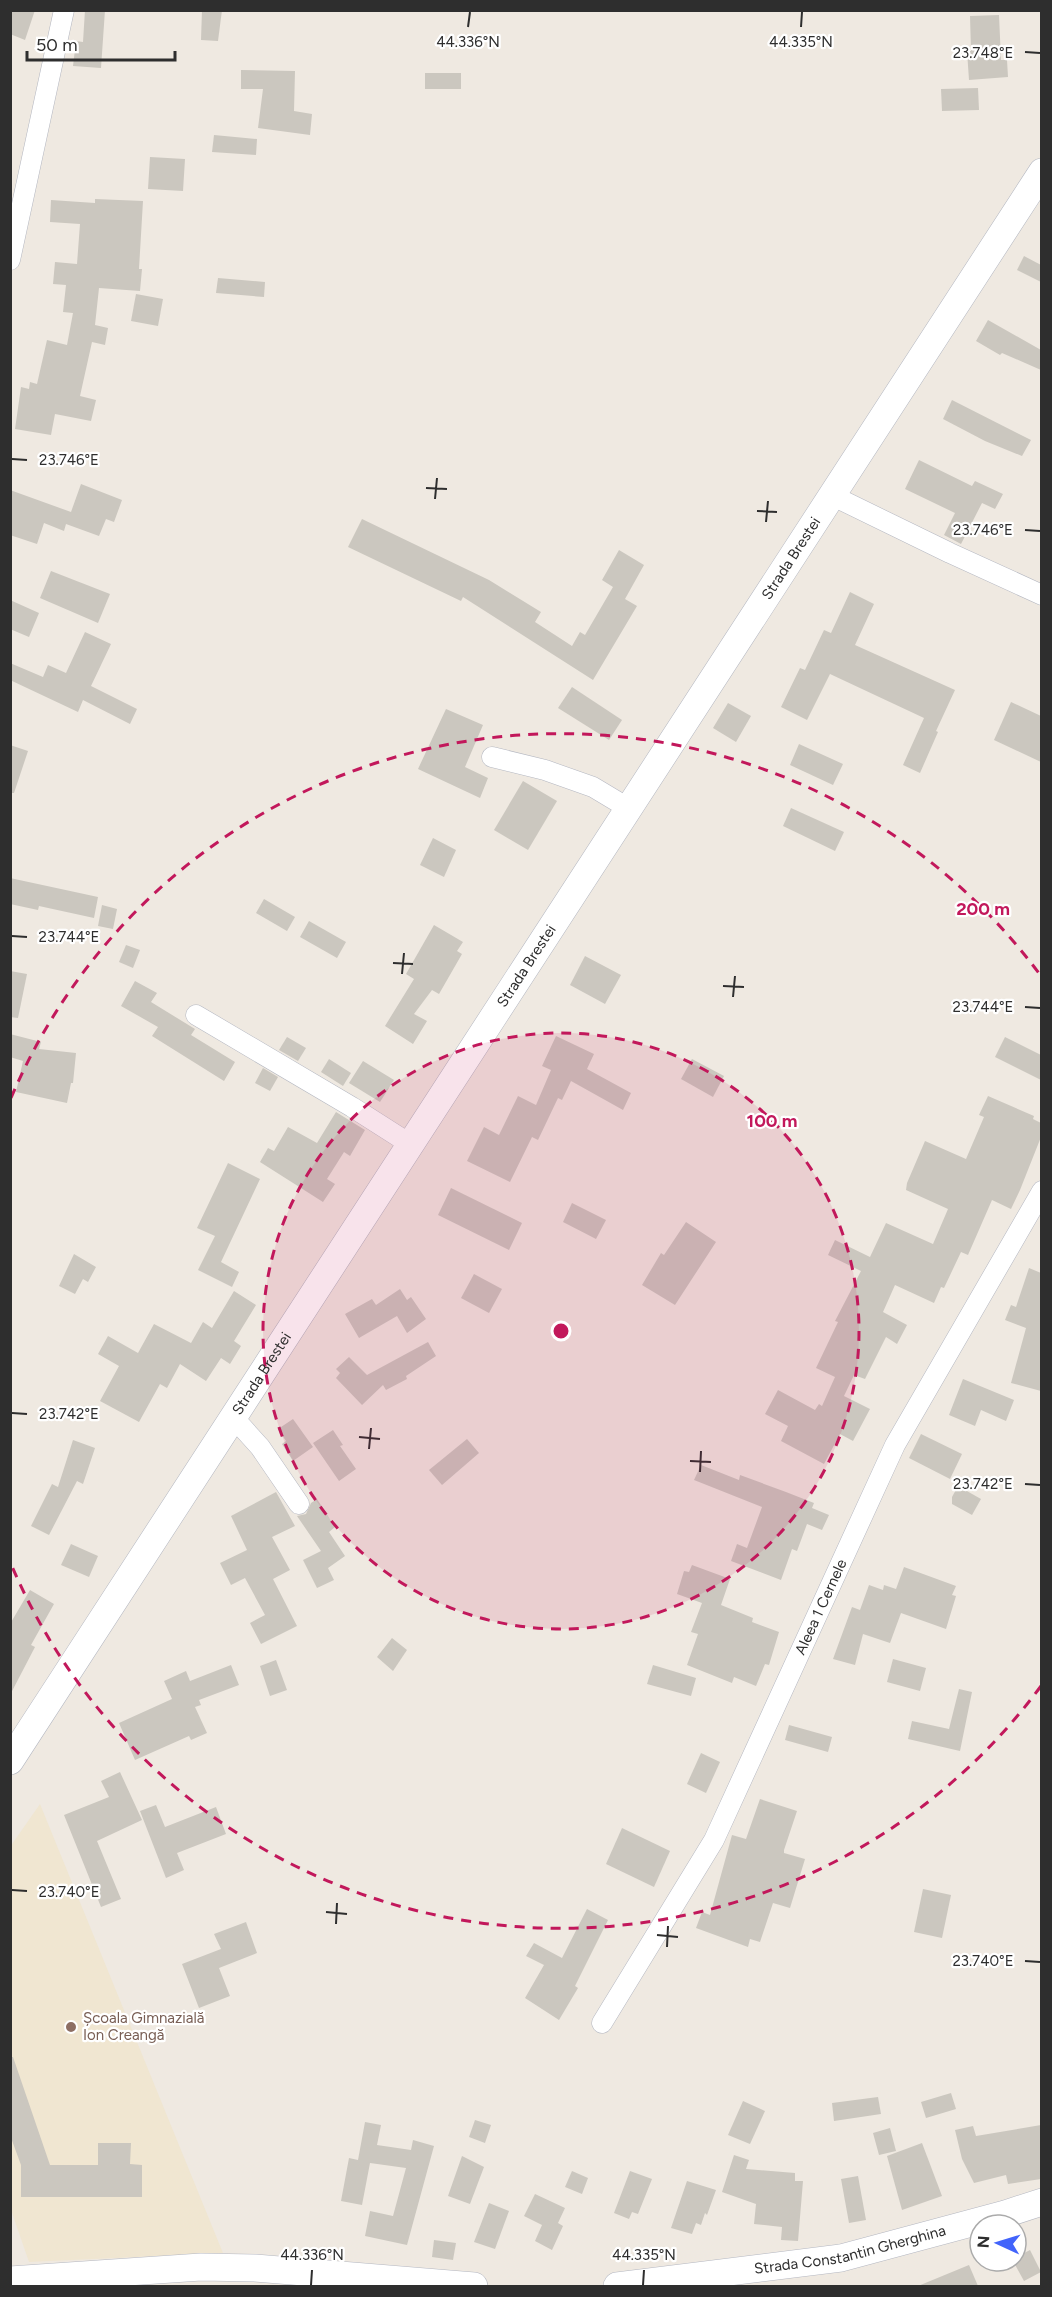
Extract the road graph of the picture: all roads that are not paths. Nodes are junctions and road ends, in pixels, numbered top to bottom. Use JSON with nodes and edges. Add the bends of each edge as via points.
{"nodes":[{"id":1,"x":64,"y":10,"type":"edge"},
{"id":2,"x":1041,"y":172,"type":"edge"},
{"id":3,"x":10,"y":261,"type":"edge"},
{"id":4,"x":831,"y":495,"type":"junction"},
{"id":5,"x":1041,"y":595,"type":"edge"},
{"id":6,"x":492,"y":757,"type":"dead end"},
{"id":7,"x":628,"y":808,"type":"junction"},
{"id":8,"x":196,"y":1015,"type":"dead end"},
{"id":9,"x":410,"y":1144,"type":"junction"},
{"id":10,"x":1041,"y":1191,"type":"edge"},
{"id":11,"x":233,"y":1417,"type":"junction"},
{"id":12,"x":299,"y":1504,"type":"dead end"},
{"id":13,"x":10,"y":1761,"type":"edge"},
{"id":14,"x":602,"y":2023,"type":"dead end"},
{"id":15,"x":1041,"y":2202,"type":"edge"},
{"id":16,"x":10,"y":2280,"type":"edge"},
{"id":17,"x":474,"y":2286,"type":"edge"},
{"id":18,"x":617,"y":2286,"type":"edge"}],
"edges":[{"from":1,"to":3,"type":"street"},
{"from":2,"to":4,"type":"main road","name":"Strada Brestei"},
{"from":4,"to":5,"type":"street"},
{"from":4,"to":7,"type":"main road","name":"Strada Brestei"},
{"from":6,"to":7,"type":"street","via":[[593,787]]},
{"from":7,"to":9,"type":"main road","name":"Strada Brestei"},
{"from":8,"to":9,"type":"street"},
{"from":9,"to":11,"type":"main road","name":"Strada Brestei"},
{"from":10,"to":14,"type":"street","name":"Aleea 1 Cernele","via":[[895,1445],[714,1840]]},
{"from":11,"to":12,"type":"street"},
{"from":11,"to":13,"type":"main road","name":"Strada Brestei"},
{"from":15,"to":18,"type":"main road","name":"Strada Constantin Gherghina","via":[[841,2258]]},
{"from":16,"to":17,"type":"main road","via":[[201,2267]]}]}
